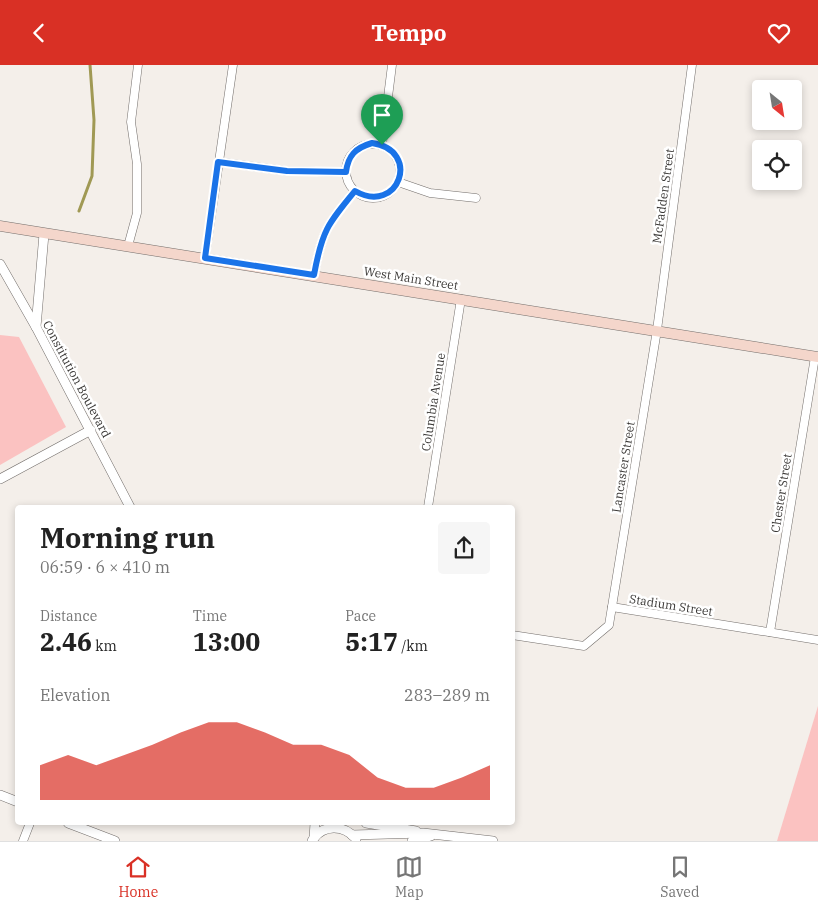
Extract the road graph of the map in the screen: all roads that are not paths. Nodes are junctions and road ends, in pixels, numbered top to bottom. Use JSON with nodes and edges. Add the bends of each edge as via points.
{"nodes":[{"id":1,"x":138,"y":65,"type":"edge"},
{"id":2,"x":233,"y":65,"type":"edge"},
{"id":3,"x":392,"y":65,"type":"edge"},
{"id":4,"x":692,"y":65,"type":"edge"},
{"id":5,"x":382,"y":145,"type":"junction"},
{"id":6,"x":218,"y":162,"type":"junction"},
{"id":7,"x":346,"y":172,"type":"junction"},
{"id":8,"x":398,"y":181,"type":"junction"},
{"id":9,"x":355,"y":191,"type":"junction"},
{"id":10,"x":476,"y":198,"type":"dead end"},
{"id":11,"x":0,"y":226,"type":"edge"},
{"id":12,"x":44,"y":234,"type":"junction"},
{"id":13,"x":128,"y":246,"type":"junction"},
{"id":14,"x":205,"y":258,"type":"junction"},
{"id":15,"x":0,"y":264,"type":"edge"},
{"id":16,"x":314,"y":275,"type":"junction"},
{"id":17,"x":461,"y":299,"type":"junction"},
{"id":18,"x":36,"y":327,"type":"junction"},
{"id":19,"x":657,"y":330,"type":"junction"},
{"id":20,"x":816,"y":357,"type":"edge"},
{"id":21,"x":91,"y":430,"type":"junction"},
{"id":22,"x":0,"y":479,"type":"edge"},
{"id":23,"x":129,"y":505,"type":"edge"},
{"id":24,"x":428,"y":505,"type":"edge"},
{"id":25,"x":612,"y":607,"type":"junction"},
{"id":26,"x":770,"y":632,"type":"junction"},
{"id":27,"x":515,"y":635,"type":"edge"},
{"id":28,"x":818,"y":640,"type":"edge"},
{"id":29,"x":0,"y":795,"type":"edge"},
{"id":30,"x":15,"y":801,"type":"edge"},
{"id":31,"x":29,"y":825,"type":"edge"},
{"id":32,"x":73,"y":825,"type":"edge"},
{"id":33,"x":315,"y":825,"type":"edge"},
{"id":34,"x":334,"y":825,"type":"edge"},
{"id":35,"x":384,"y":825,"type":"edge"},
{"id":36,"x":423,"y":833,"type":"junction"},
{"id":37,"x":440,"y":834,"type":"junction"},
{"id":38,"x":355,"y":838,"type":"edge"},
{"id":39,"x":313,"y":839,"type":"edge"},
{"id":40,"x":23,"y":841,"type":"edge"},
{"id":41,"x":115,"y":841,"type":"edge"},
{"id":42,"x":412,"y":841,"type":"edge"},
{"id":43,"x":492,"y":841,"type":"edge"}],
"edges":[{"from":1,"to":13,"type":"street","via":[[131,122],[137,164],[137,213]]},
{"from":2,"to":6,"type":"street"},
{"from":3,"to":5,"type":"street"},
{"from":4,"to":19,"type":"street","name":"McFadden Street"},
{"from":5,"to":7,"type":"street","via":[[366,145],[353,153],[347,162]]},
{"from":5,"to":8,"type":"street","via":[[398,158]]},
{"from":6,"to":7,"type":"street","via":[[287,171]]},
{"from":6,"to":14,"type":"street"},
{"from":7,"to":9,"type":"street"},
{"from":8,"to":9,"type":"street","via":[[385,195],[375,198]]},
{"from":8,"to":10,"type":"street","via":[[430,193]]},
{"from":9,"to":16,"type":"street","via":[[327,227],[320,242]]},
{"from":11,"to":12,"type":"main road","name":"West Main Street"},
{"from":12,"to":13,"type":"main road","name":"West Main Street"},
{"from":12,"to":18,"type":"street"},
{"from":13,"to":14,"type":"main road","name":"West Main Street"},
{"from":14,"to":16,"type":"main road","name":"West Main Street"},
{"from":15,"to":18,"type":"street","name":"Constitution Boulevard"},
{"from":16,"to":17,"type":"main road","name":"West Main Street"},
{"from":17,"to":19,"type":"main road","name":"West Main Street"},
{"from":17,"to":24,"type":"street","name":"Columbia Avenue"},
{"from":18,"to":21,"type":"street","name":"Constitution Boulevard"},
{"from":19,"to":20,"type":"main road","name":"West Main Street"},
{"from":19,"to":25,"type":"street","name":"Lancaster Street"},
{"from":20,"to":26,"type":"street","name":"Chester Street"},
{"from":21,"to":22,"type":"street"},
{"from":21,"to":23,"type":"street","name":"Constitution Boulevard"},
{"from":25,"to":26,"type":"street","name":"Stadium Street"},
{"from":25,"to":27,"type":"street","name":"Stadium Street","via":[[609,625],[584,646]]},
{"from":26,"to":28,"type":"street","name":"Stadium Street"},
{"from":29,"to":30,"type":"street"},
{"from":31,"to":40,"type":"street"},
{"from":32,"to":41,"type":"street"},
{"from":33,"to":39,"type":"street"},
{"from":34,"to":38,"type":"street"},
{"from":34,"to":39,"type":"street"},
{"from":35,"to":36,"type":"street"},
{"from":36,"to":37,"type":"street"},
{"from":36,"to":38,"type":"street"},
{"from":37,"to":42,"type":"street"},
{"from":37,"to":43,"type":"street"}]}
